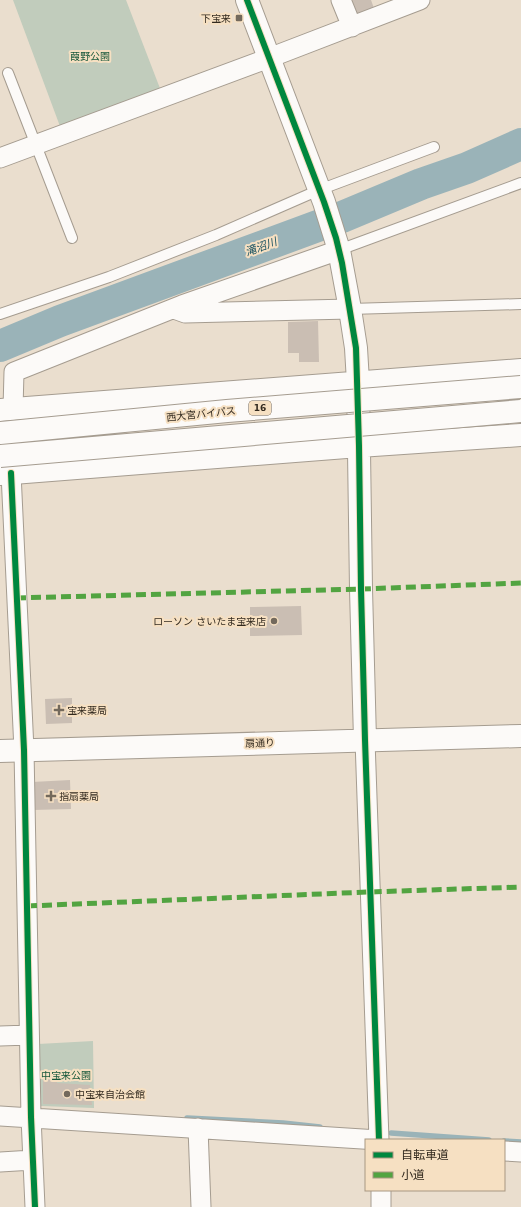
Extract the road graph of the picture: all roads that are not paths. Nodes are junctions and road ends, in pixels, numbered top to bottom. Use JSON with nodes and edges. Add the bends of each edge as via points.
{"nodes":[{"id":1,"x":248,"y":0,"type":"edge"},
{"id":2,"x":341,"y":0,"type":"edge"},
{"id":3,"x":420,"y":0,"type":"edge"},
{"id":4,"x":352,"y":27,"type":"junction"},
{"id":5,"x":269,"y":58,"type":"junction"},
{"id":6,"x":8,"y":73,"type":"dead end"},
{"id":7,"x":35,"y":144,"type":"junction"},
{"id":8,"x":434,"y":147,"type":"dead end"},
{"id":9,"x":0,"y":158,"type":"edge"},
{"id":10,"x":521,"y":183,"type":"edge"},
{"id":11,"x":322,"y":196,"type":"junction"},
{"id":12,"x":72,"y":238,"type":"dead end"},
{"id":13,"x":338,"y":244,"type":"junction"},
{"id":14,"x":521,"y":304,"type":"edge"},
{"id":15,"x":173,"y":308,"type":"junction"},
{"id":16,"x":350,"y":309,"type":"junction"},
{"id":17,"x":0,"y":314,"type":"edge"},
{"id":18,"x":521,"y":370,"type":"edge"},
{"id":19,"x":358,"y":382,"type":"junction"},
{"id":20,"x":521,"y":387,"type":"edge"},
{"id":21,"x":6,"y":409,"type":"edge"},
{"id":22,"x":521,"y":411,"type":"edge"},
{"id":23,"x":0,"y":433,"type":"edge"},
{"id":24,"x":521,"y":435,"type":"edge"},
{"id":25,"x":359,"y":446,"type":"junction"},
{"id":26,"x":4,"y":468,"type":"edge"},
{"id":27,"x":521,"y":736,"type":"edge"},
{"id":28,"x":365,"y":740,"type":"junction"},
{"id":29,"x":24,"y":750,"type":"junction"},
{"id":30,"x":0,"y":751,"type":"edge"},
{"id":31,"x":29,"y":1035,"type":"junction"},
{"id":32,"x":0,"y":1036,"type":"edge"},
{"id":33,"x":0,"y":1116,"type":"edge"},
{"id":34,"x":31,"y":1117,"type":"junction"},
{"id":35,"x":198,"y":1128,"type":"junction"},
{"id":36,"x":365,"y":1139,"type":"edge"},
{"id":37,"x":378,"y":1139,"type":"edge"},
{"id":38,"x":505,"y":1151,"type":"edge"},
{"id":39,"x":521,"y":1152,"type":"edge"},
{"id":40,"x":33,"y":1160,"type":"junction"},
{"id":41,"x":0,"y":1162,"type":"edge"},
{"id":42,"x":381,"y":1191,"type":"edge"},
{"id":43,"x":36,"y":1207,"type":"edge"},
{"id":44,"x":201,"y":1207,"type":"edge"},
{"id":45,"x":382,"y":1207,"type":"edge"}],
"edges":[{"from":1,"to":5,"type":"main road"},
{"from":2,"to":4,"type":"street"},
{"from":3,"to":4,"type":"street"},
{"from":4,"to":5,"type":"street"},
{"from":5,"to":7,"type":"street"},
{"from":5,"to":11,"type":"main road"},
{"from":6,"to":7,"type":"lane"},
{"from":7,"to":9,"type":"street"},
{"from":7,"to":12,"type":"lane"},
{"from":8,"to":11,"type":"lane"},
{"from":10,"to":13,"type":"lane"},
{"from":11,"to":13,"type":"main road"},
{"from":11,"to":17,"type":"lane","via":[[109,277]]},
{"from":13,"to":15,"type":"street"},
{"from":13,"to":16,"type":"main road"},
{"from":14,"to":16,"type":"lane"},
{"from":15,"to":16,"type":"street","via":[[185,314]]},
{"from":15,"to":21,"type":"street","via":[[14,372]]},
{"from":16,"to":19,"type":"main road"},
{"from":18,"to":19,"type":"main road"},
{"from":19,"to":21,"type":"main road"},
{"from":19,"to":25,"type":"main road"},
{"from":20,"to":23,"type":"main road","name":"西大宮バイパス","number":"16","bridge":true},
{"from":22,"to":26,"type":"main road","bridge":true},
{"from":24,"to":25,"type":"main road"},
{"from":25,"to":26,"type":"main road"},
{"from":25,"to":28,"type":"main road"},
{"from":26,"to":29,"type":"street"},
{"from":27,"to":28,"type":"main road","name":"扇通り"},
{"from":28,"to":29,"type":"main road","name":"扇通り"},
{"from":28,"to":37,"type":"street"},
{"from":29,"to":30,"type":"main road","name":"扇通り"},
{"from":29,"to":31,"type":"street"},
{"from":31,"to":32,"type":"street"},
{"from":31,"to":34,"type":"street"},
{"from":33,"to":34,"type":"street"},
{"from":34,"to":35,"type":"street"},
{"from":34,"to":40,"type":"street"},
{"from":35,"to":36,"type":"street"},
{"from":35,"to":44,"type":"street"},
{"from":38,"to":39,"type":"street"},
{"from":40,"to":41,"type":"street"},
{"from":40,"to":43,"type":"street"},
{"from":42,"to":45,"type":"street"}]}
